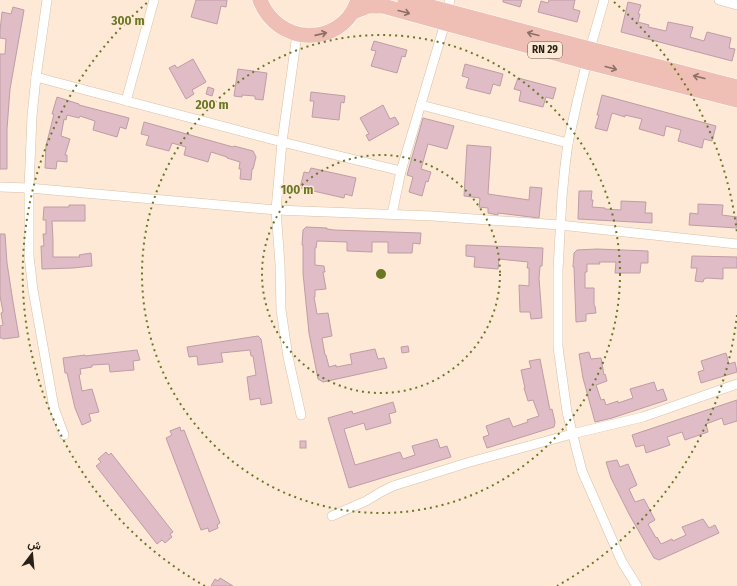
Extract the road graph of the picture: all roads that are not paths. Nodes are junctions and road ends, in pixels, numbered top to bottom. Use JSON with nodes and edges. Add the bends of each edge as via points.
{"nodes":[{"id":1,"x":47,"y":0,"type":"edge"},
{"id":2,"x":154,"y":0,"type":"edge"},
{"id":3,"x":260,"y":0,"type":"edge"},
{"id":4,"x":405,"y":0,"type":"edge"},
{"id":5,"x":604,"y":0,"type":"edge"},
{"id":6,"x":719,"y":0,"type":"edge"},
{"id":7,"x":737,"y":5,"type":"edge"},
{"id":8,"x":356,"y":6,"type":"edge"},
{"id":9,"x":447,"y":11,"type":"edge"},
{"id":10,"x":297,"y":34,"type":"junction"},
{"id":11,"x":588,"y":55,"type":"junction"},
{"id":12,"x":36,"y":77,"type":"junction"},
{"id":13,"x":737,"y":86,"type":"edge"},
{"id":14,"x":737,"y":100,"type":"edge"},
{"id":15,"x":126,"y":101,"type":"junction"},
{"id":16,"x":420,"y":105,"type":"junction"},
{"id":17,"x":282,"y":142,"type":"junction"},
{"id":18,"x":568,"y":143,"type":"junction"},
{"id":19,"x":401,"y":171,"type":"junction"},
{"id":20,"x":0,"y":187,"type":"edge"},
{"id":21,"x":29,"y":188,"type":"junction"},
{"id":22,"x":276,"y":210,"type":"junction"},
{"id":23,"x":392,"y":214,"type":"junction"},
{"id":24,"x":560,"y":225,"type":"junction"},
{"id":25,"x":737,"y":244,"type":"edge"},
{"id":26,"x":737,"y":384,"type":"edge"},
{"id":27,"x":301,"y":415,"type":"dead end"},
{"id":28,"x":572,"y":434,"type":"junction"},
{"id":29,"x":64,"y":435,"type":"dead end"},
{"id":30,"x":332,"y":516,"type":"dead end"},
{"id":31,"x":637,"y":586,"type":"edge"}],
"edges":[{"from":1,"to":12,"type":"street"},
{"from":2,"to":15,"type":"street"},
{"from":3,"to":10,"type":"main road","via":[[272,20]]},
{"from":4,"to":9,"type":"main road","number":"RN 29"},
{"from":5,"to":11,"type":"street"},
{"from":6,"to":7,"type":"street"},
{"from":8,"to":9,"type":"main road","number":"RN 29","one_way":true},
{"from":10,"to":8,"type":"main road","one_way":true,"via":[[318,35],[332,30],[344,22]]},
{"from":9,"to":11,"type":"main road","number":"RN 29"},
{"from":9,"to":16,"type":"street"},
{"from":10,"to":17,"type":"street"},
{"from":13,"to":11,"type":"main road","number":"RN 29","one_way":true},
{"from":11,"to":14,"type":"main road","number":"RN 29","one_way":true},
{"from":11,"to":18,"type":"street"},
{"from":12,"to":15,"type":"street"},
{"from":12,"to":21,"type":"street"},
{"from":15,"to":17,"type":"street"},
{"from":16,"to":18,"type":"street"},
{"from":16,"to":19,"type":"street"},
{"from":17,"to":19,"type":"street"},
{"from":17,"to":22,"type":"street"},
{"from":18,"to":24,"type":"street"},
{"from":19,"to":23,"type":"street"},
{"from":20,"to":21,"type":"street"},
{"from":21,"to":22,"type":"street"},
{"from":21,"to":29,"type":"street","via":[[29,256],[33,290],[54,408]]},
{"from":22,"to":23,"type":"street"},
{"from":22,"to":27,"type":"street","via":[[281,310]]},
{"from":23,"to":24,"type":"street"},
{"from":24,"to":25,"type":"street"},
{"from":24,"to":28,"type":"street","via":[[558,347]]},
{"from":26,"to":28,"type":"street","via":[[643,417]]},
{"from":28,"to":30,"type":"street","via":[[393,486]]},
{"from":28,"to":31,"type":"street","via":[[582,471],[622,562]]}]}
